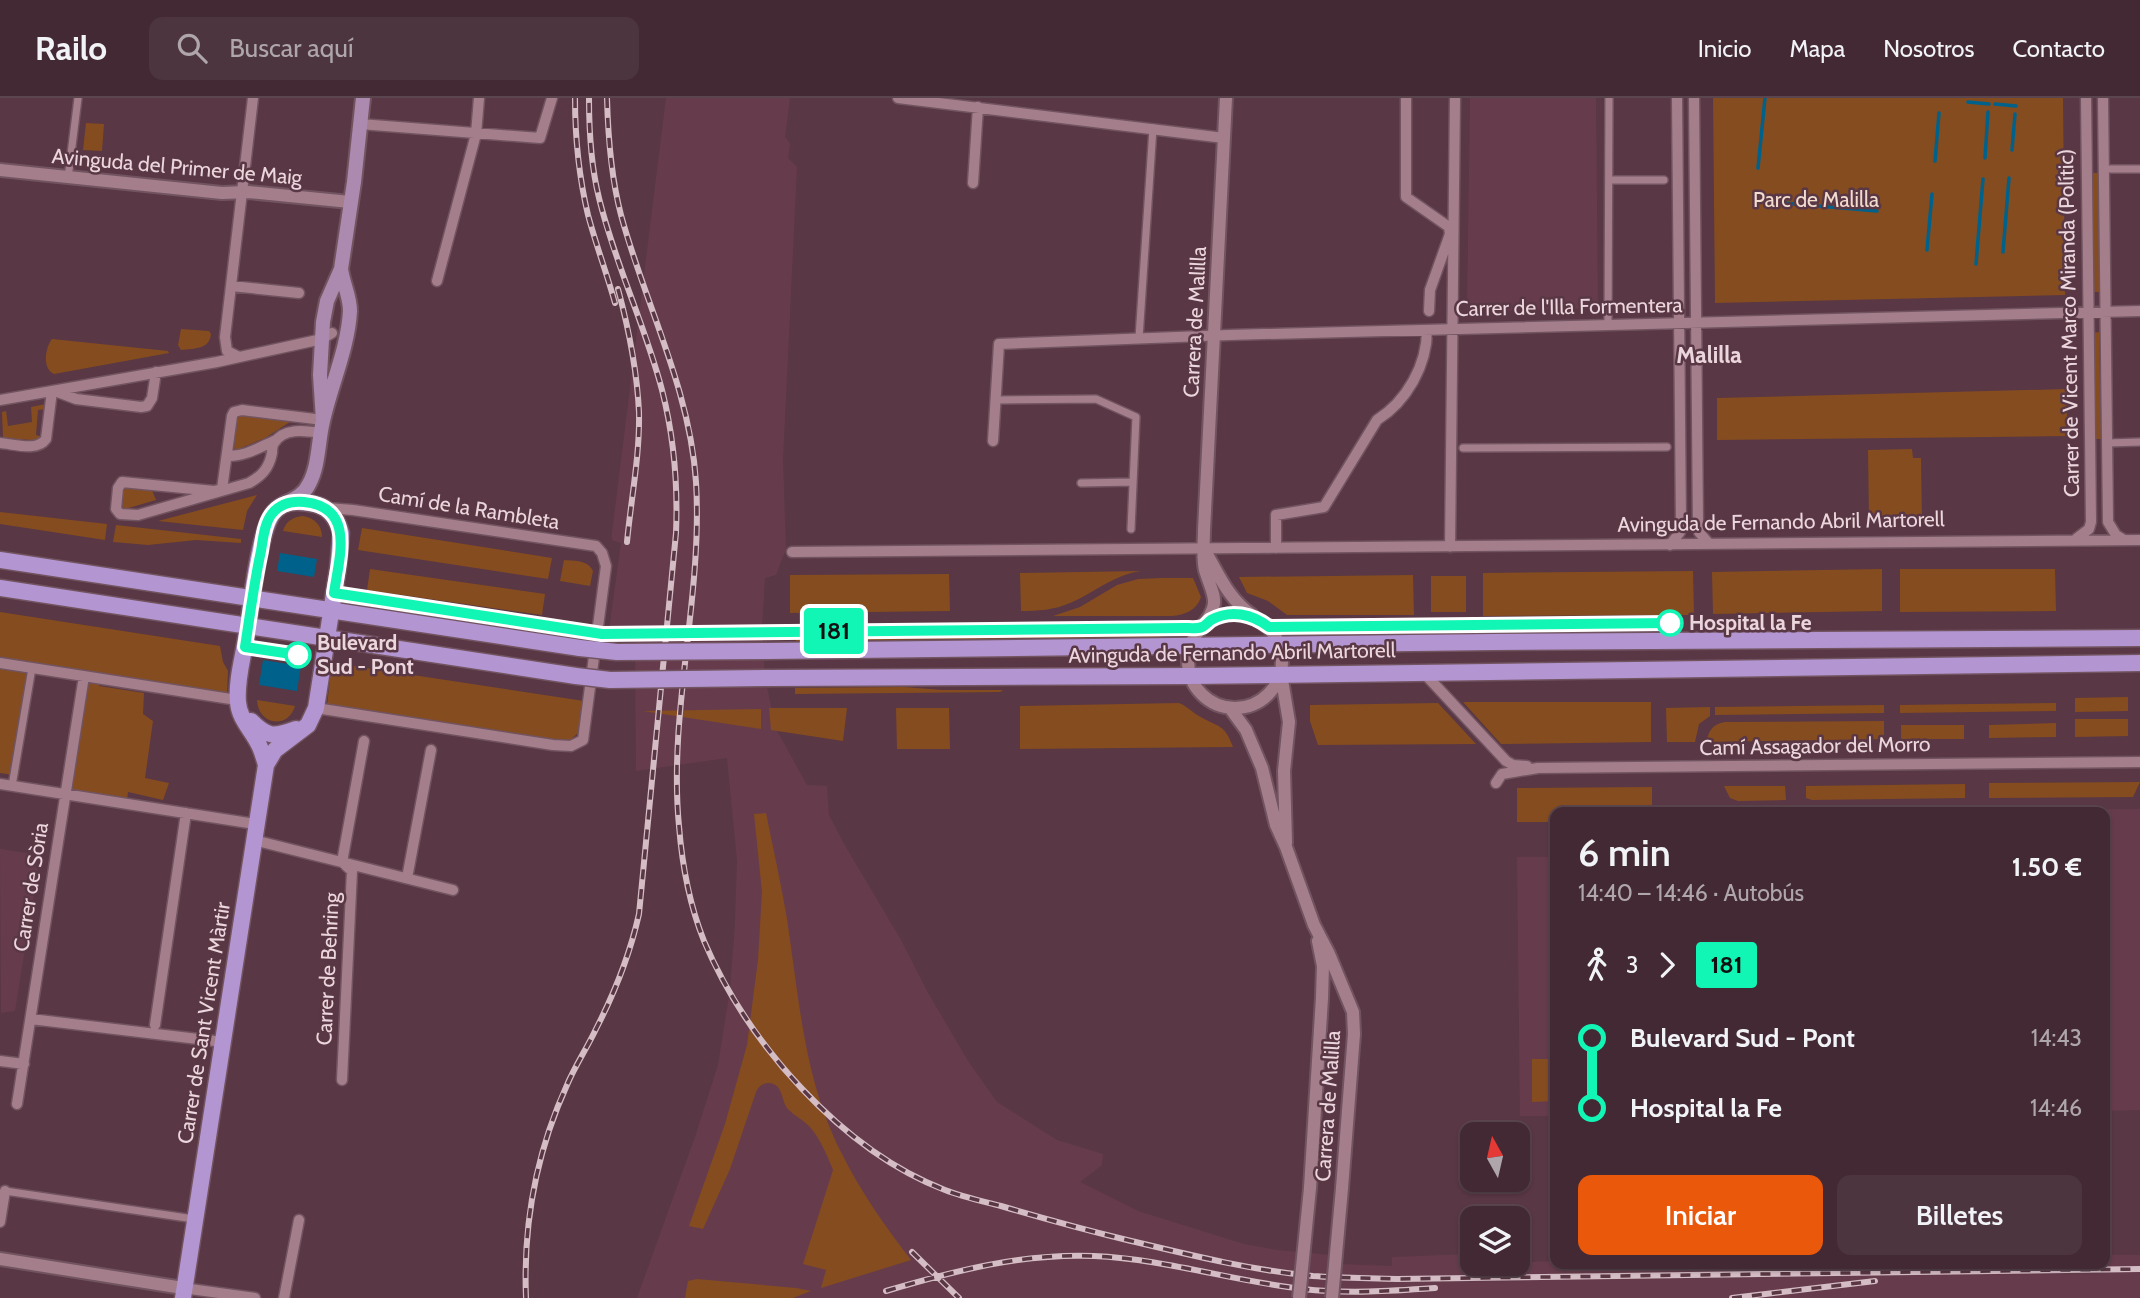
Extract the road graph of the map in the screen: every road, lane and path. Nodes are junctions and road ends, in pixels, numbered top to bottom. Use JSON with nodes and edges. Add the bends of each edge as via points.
{"nodes":[{"id":1,"x":78,"y":98,"type":"edge"},
{"id":2,"x":253,"y":98,"type":"edge"},
{"id":3,"x":363,"y":98,"type":"edge"},
{"id":4,"x":479,"y":98,"type":"edge"},
{"id":5,"x":552,"y":98,"type":"edge"},
{"id":6,"x":898,"y":98,"type":"edge"},
{"id":7,"x":1226,"y":98,"type":"edge"},
{"id":8,"x":1406,"y":98,"type":"edge"},
{"id":9,"x":1455,"y":98,"type":"edge"},
{"id":10,"x":1609,"y":98,"type":"edge"},
{"id":11,"x":1677,"y":98,"type":"edge"},
{"id":12,"x":1694,"y":98,"type":"edge"},
{"id":13,"x":2086,"y":98,"type":"edge"},
{"id":14,"x":2103,"y":98,"type":"edge"},
{"id":15,"x":978,"y":107,"type":"junction"},
{"id":16,"x":360,"y":124,"type":"junction"},
{"id":17,"x":1153,"y":128,"type":"junction"},
{"id":18,"x":476,"y":134,"type":"junction"},
{"id":19,"x":1224,"y":138,"type":"junction"},
{"id":20,"x":2110,"y":169,"type":"dead end"},
{"id":21,"x":2140,"y":169,"type":"edge"},
{"id":22,"x":0,"y":170,"type":"edge"},
{"id":23,"x":68,"y":178,"type":"junction"},
{"id":24,"x":1609,"y":180,"type":"junction"},
{"id":25,"x":1664,"y":180,"type":"dead end"},
{"id":26,"x":973,"y":183,"type":"dead end"},
{"id":27,"x":242,"y":193,"type":"junction"},
{"id":28,"x":350,"y":202,"type":"junction"},
{"id":29,"x":341,"y":269,"type":"junction"},
{"id":30,"x":437,"y":281,"type":"dead end"},
{"id":31,"x":230,"y":286,"type":"junction"},
{"id":32,"x":299,"y":293,"type":"dead end"},
{"id":33,"x":327,"y":301,"type":"junction"},
{"id":34,"x":349,"y":303,"type":"junction"},
{"id":35,"x":2140,"y":311,"type":"edge"},
{"id":36,"x":1429,"y":312,"type":"dead end"},
{"id":37,"x":2105,"y":312,"type":"junction"},
{"id":38,"x":2088,"y":313,"type":"junction"},
{"id":39,"x":1695,"y":323,"type":"junction"},
{"id":40,"x":347,"y":324,"type":"junction"},
{"id":41,"x":1678,"y":324,"type":"junction"},
{"id":42,"x":1608,"y":325,"type":"junction"},
{"id":43,"x":1453,"y":329,"type":"junction"},
{"id":44,"x":1427,"y":330,"type":"junction"},
{"id":45,"x":326,"y":331,"type":"junction"},
{"id":46,"x":1214,"y":335,"type":"junction"},
{"id":47,"x":1139,"y":338,"type":"junction"},
{"id":48,"x":239,"y":357,"type":"junction"},
{"id":49,"x":156,"y":372,"type":"junction"},
{"id":50,"x":53,"y":391,"type":"junction"},
{"id":51,"x":0,"y":400,"type":"edge"},
{"id":52,"x":995,"y":400,"type":"junction"},
{"id":53,"x":322,"y":426,"type":"junction"},
{"id":54,"x":277,"y":440,"type":"junction"},
{"id":55,"x":993,"y":441,"type":"dead end"},
{"id":56,"x":2140,"y":442,"type":"edge"},
{"id":57,"x":0,"y":443,"type":"edge"},
{"id":58,"x":2107,"y":443,"type":"junction"},
{"id":59,"x":1667,"y":447,"type":"dead end"},
{"id":60,"x":1463,"y":448,"type":"dead end"},
{"id":61,"x":227,"y":456,"type":"junction"},
{"id":62,"x":313,"y":475,"type":"junction"},
{"id":63,"x":1133,"y":482,"type":"junction"},
{"id":64,"x":1081,"y":483,"type":"dead end"},
{"id":65,"x":283,"y":504,"type":"junction"},
{"id":66,"x":327,"y":508,"type":"junction"},
{"id":67,"x":1131,"y":529,"type":"dead end"},
{"id":68,"x":2074,"y":540,"type":"junction"},
{"id":69,"x":2124,"y":540,"type":"junction"},
{"id":70,"x":2140,"y":540,"type":"edge"},
{"id":71,"x":1670,"y":544,"type":"junction"},
{"id":72,"x":1710,"y":544,"type":"junction"},
{"id":73,"x":1450,"y":547,"type":"junction"},
{"id":74,"x":1204,"y":548,"type":"junction"},
{"id":75,"x":1276,"y":548,"type":"junction"},
{"id":76,"x":792,"y":552,"type":"dead end"},
{"id":77,"x":0,"y":560,"type":"edge"},
{"id":78,"x":0,"y":588,"type":"edge"},
{"id":79,"x":252,"y":599,"type":"junction"},
{"id":80,"x":331,"y":610,"type":"junction"},
{"id":81,"x":1256,"y":618,"type":"junction"},
{"id":82,"x":248,"y":626,"type":"junction"},
{"id":83,"x":1202,"y":627,"type":"junction"},
{"id":84,"x":328,"y":638,"type":"junction"},
{"id":85,"x":2140,"y":638,"type":"edge"},
{"id":86,"x":1280,"y":645,"type":"junction"},
{"id":87,"x":1190,"y":646,"type":"junction"},
{"id":88,"x":0,"y":663,"type":"edge"},
{"id":89,"x":2140,"y":663,"type":"edge"},
{"id":90,"x":32,"y":668,"type":"junction"},
{"id":91,"x":1423,"y":671,"type":"junction"},
{"id":92,"x":1281,"y":674,"type":"junction"},
{"id":93,"x":84,"y":676,"type":"junction"},
{"id":94,"x":1190,"y":676,"type":"junction"},
{"id":95,"x":238,"y":701,"type":"junction"},
{"id":96,"x":316,"y":708,"type":"junction"},
{"id":97,"x":1230,"y":708,"type":"junction"},
{"id":98,"x":308,"y":725,"type":"junction"},
{"id":99,"x":364,"y":741,"type":"dead end"},
{"id":100,"x":431,"y":750,"type":"dead end"},
{"id":101,"x":2140,"y":762,"type":"edge"},
{"id":102,"x":266,"y":765,"type":"junction"},
{"id":103,"x":1538,"y":768,"type":"junction"},
{"id":104,"x":1496,"y":783,"type":"dead end"},
{"id":105,"x":0,"y":784,"type":"edge"},
{"id":106,"x":12,"y":786,"type":"junction"},
{"id":107,"x":65,"y":794,"type":"junction"},
{"id":108,"x":186,"y":813,"type":"junction"},
{"id":109,"x":255,"y":832,"type":"junction"},
{"id":110,"x":1286,"y":847,"type":"junction"},
{"id":111,"x":342,"y":862,"type":"junction"},
{"id":112,"x":407,"y":878,"type":"junction"},
{"id":113,"x":453,"y":890,"type":"dead end"},
{"id":114,"x":1314,"y":925,"type":"junction"},
{"id":115,"x":31,"y":1019,"type":"junction"},
{"id":116,"x":155,"y":1025,"type":"dead end"},
{"id":117,"x":223,"y":1042,"type":"junction"},
{"id":118,"x":0,"y":1060,"type":"edge"},
{"id":119,"x":24,"y":1064,"type":"junction"},
{"id":120,"x":342,"y":1080,"type":"dead end"},
{"id":121,"x":17,"y":1104,"type":"dead end"},
{"id":122,"x":5,"y":1191,"type":"joint"},
{"id":123,"x":194,"y":1219,"type":"junction"},
{"id":124,"x":299,"y":1220,"type":"dead end"},
{"id":125,"x":0,"y":1222,"type":"edge"},
{"id":126,"x":0,"y":1259,"type":"edge"},
{"id":127,"x":179,"y":1295,"type":"edge"},
{"id":128,"x":255,"y":1298,"type":"edge"},
{"id":129,"x":284,"y":1298,"type":"edge"},
{"id":130,"x":1299,"y":1298,"type":"edge"},
{"id":131,"x":1332,"y":1298,"type":"edge"}],
"edges":[{"from":1,"to":23,"type":"street"},
{"from":2,"to":27,"type":"street"},
{"from":3,"to":16,"type":"main road"},
{"from":4,"to":18,"type":"street"},
{"from":5,"to":18,"type":"street","via":[[540,138]]},
{"from":6,"to":15,"type":"street"},
{"from":7,"to":19,"type":"street","name":"Carrera de Malilla"},
{"from":8,"to":36,"type":"street","via":[[1406,197],[1449,227],[1450,234],[1430,290]]},
{"from":9,"to":43,"type":"street"},
{"from":10,"to":24,"type":"street"},
{"from":11,"to":41,"type":"street"},
{"from":12,"to":39,"type":"street"},
{"from":13,"to":38,"type":"street","name":"Carrer de Vicent Marco Miranda (Polític)"},
{"from":14,"to":37,"type":"street","name":"Carrer de Vicent Marco Miranda (Polític)"},
{"from":15,"to":17,"type":"street"},
{"from":15,"to":26,"type":"street"},
{"from":16,"to":18,"type":"street"},
{"from":16,"to":28,"type":"main road"},
{"from":17,"to":19,"type":"street"},
{"from":17,"to":47,"type":"street"},
{"from":18,"to":30,"type":"street"},
{"from":19,"to":46,"type":"street","name":"Carrera de Malilla"},
{"from":20,"to":21,"type":"street"},
{"from":22,"to":23,"type":"street","name":"Avinguda del Primer de Maig"},
{"from":23,"to":27,"type":"street","name":"Avinguda del Primer de Maig"},
{"from":24,"to":25,"type":"street"},
{"from":24,"to":42,"type":"street"},
{"from":27,"to":28,"type":"street","name":"Avinguda del Primer de Maig"},
{"from":27,"to":31,"type":"street"},
{"from":28,"to":29,"type":"main road"},
{"from":29,"to":33,"type":"main road"},
{"from":29,"to":34,"type":"main road"},
{"from":31,"to":32,"type":"street"},
{"from":31,"to":48,"type":"street","via":[[225,346]]},
{"from":33,"to":34,"type":"main road","via":[[339,292]]},
{"from":33,"to":45,"type":"main road"},
{"from":34,"to":40,"type":"main road"},
{"from":35,"to":37,"type":"street","name":"Carrer de l'Illa Formentera"},
{"from":37,"to":38,"type":"street","name":"Carrer de l'Illa Formentera"},
{"from":37,"to":58,"type":"street","name":"Carrer de Vicent Marco Miranda (Polític)"},
{"from":38,"to":39,"type":"street","name":"Carrer de l'Illa Formentera"},
{"from":38,"to":68,"type":"street","name":"Carrer de Vicent Marco Miranda (Polític)","via":[[2091,522]]},
{"from":39,"to":41,"type":"street","name":"Carrer de l'Illa Formentera"},
{"from":39,"to":72,"type":"street","via":[[1698,525]]},
{"from":40,"to":45,"type":"main road","via":[[341,331]]},
{"from":40,"to":53,"type":"main road"},
{"from":41,"to":42,"type":"street","name":"Carrer de l'Illa Formentera"},
{"from":41,"to":71,"type":"street","via":[[1681,526]]},
{"from":42,"to":43,"type":"street","name":"Carrer de l'Illa Formentera"},
{"from":43,"to":44,"type":"street","name":"Carrer de l'Illa Formentera"},
{"from":43,"to":73,"type":"street"},
{"from":44,"to":46,"type":"street","name":"Carrer de l'Illa Formentera"},
{"from":44,"to":75,"type":"street","via":[[1427,347],[1410,389],[1377,421],[1324,507],[1276,515]]},
{"from":45,"to":48,"type":"street"},
{"from":45,"to":53,"type":"main road","via":[[320,389]]},
{"from":46,"to":47,"type":"street","name":"Carrer de l'Illa Formentera"},
{"from":46,"to":74,"type":"street","name":"Carrera de Malilla"},
{"from":47,"to":52,"type":"street","name":"Carrer de l'Illa Formentera","via":[[999,344]]},
{"from":48,"to":49,"type":"street"},
{"from":49,"to":50,"type":"street"},
{"from":49,"to":50,"type":"street","via":[[147,406],[76,399]]},
{"from":50,"to":51,"type":"street"},
{"from":50,"to":57,"type":"street","via":[[44,443]]},
{"from":52,"to":55,"type":"street"},
{"from":52,"to":63,"type":"street","via":[[1097,399],[1136,417]]},
{"from":53,"to":54,"type":"street"},
{"from":53,"to":61,"type":"street","via":[[238,411],[232,416]]},
{"from":53,"to":62,"type":"main road"},
{"from":54,"to":61,"type":"street"},
{"from":54,"to":61,"type":"street","via":[[269,464],[249,483],[138,515],[120,514],[116,509],[122,482],[218,491],[223,486]]},
{"from":56,"to":58,"type":"street"},
{"from":58,"to":69,"type":"street","name":"Carrer de Vicent Marco Miranda (Polític)","via":[[2108,522]]},
{"from":59,"to":60,"type":"street"},
{"from":62,"to":65,"type":"main road","via":[[302,493]]},
{"from":62,"to":66,"type":"main road"},
{"from":63,"to":64,"type":"street"},
{"from":63,"to":67,"type":"street"},
{"from":65,"to":66,"type":"main road","via":[[306,502]]},
{"from":65,"to":79,"type":"main road","via":[[267,522]]},
{"from":66,"to":80,"type":"main road","via":[[341,533]]},
{"from":66,"to":96,"type":"street","name":"Camí de la Rambleta","via":[[596,547],[606,566],[583,740],[571,746]]},
{"from":68,"to":69,"type":"street","name":"Avinguda de Fernando Abril Martorell"},
{"from":68,"to":72,"type":"street","name":"Avinguda de Fernando Abril Martorell"},
{"from":69,"to":70,"type":"street","name":"Avinguda de Fernando Abril Martorell"},
{"from":71,"to":72,"type":"street","name":"Avinguda de Fernando Abril Martorell"},
{"from":71,"to":73,"type":"street","name":"Avinguda de Fernando Abril Martorell"},
{"from":73,"to":75,"type":"street","name":"Avinguda de Fernando Abril Martorell"},
{"from":74,"to":75,"type":"street","name":"Avinguda de Fernando Abril Martorell"},
{"from":74,"to":76,"type":"street","name":"Avinguda de Fernando Abril Martorell"},
{"from":74,"to":81,"type":"street","via":[[1233,599]]},
{"from":74,"to":83,"type":"street","name":"Carrera de Malilla","via":[[1214,608]]},
{"from":77,"to":79,"type":"main road","name":"Avinguda de Fernando Abril Martorell"},
{"from":78,"to":82,"type":"main road","name":"Avinguda de Fernando Abril Martorell"},
{"from":79,"to":80,"type":"main road","name":"Avinguda de Fernando Abril Martorell"},
{"from":79,"to":82,"type":"main road"},
{"from":80,"to":84,"type":"main road"},
{"from":80,"to":87,"type":"main road","name":"Avinguda de Fernando Abril Martorell","bridge":true,"via":[[617,652]]},
{"from":81,"to":83,"type":"street","via":[[1225,615]]},
{"from":81,"to":86,"type":"street","via":[[1269,627]]},
{"from":82,"to":84,"type":"main road","name":"Avinguda de Fernando Abril Martorell"},
{"from":82,"to":95,"type":"main road"},
{"from":83,"to":87,"type":"street","name":"Carrera de Malilla"},
{"from":84,"to":94,"type":"main road","name":"Avinguda de Fernando Abril Martorell","bridge":true,"via":[[610,680]]},
{"from":84,"to":96,"type":"main road"},
{"from":85,"to":86,"type":"main road","name":"Avinguda de Fernando Abril Martorell"},
{"from":86,"to":87,"type":"main road","name":"Avinguda de Fernando Abril Martorell"},
{"from":86,"to":92,"type":"street","name":"Carrera de Malilla"},
{"from":87,"to":94,"type":"street"},
{"from":88,"to":90,"type":"street"},
{"from":89,"to":91,"type":"main road","name":"Avinguda de Fernando Abril Martorell"},
{"from":90,"to":93,"type":"street"},
{"from":90,"to":106,"type":"street"},
{"from":91,"to":92,"type":"main road","name":"Avinguda de Fernando Abril Martorell"},
{"from":91,"to":103,"type":"street","via":[[1506,761]]},
{"from":92,"to":94,"type":"main road","name":"Avinguda de Fernando Abril Martorell"},
{"from":92,"to":97,"type":"street","via":[[1262,701]]},
{"from":92,"to":110,"type":"street","name":"Carrera de Malilla","via":[[1289,722],[1284,771]]},
{"from":93,"to":95,"type":"street"},
{"from":93,"to":107,"type":"street","name":"Carrer de Sòria"},
{"from":94,"to":97,"type":"street","via":[[1202,695]]},
{"from":95,"to":98,"type":"main road","via":[[262,733],[284,734]]},
{"from":95,"to":102,"type":"main road"},
{"from":96,"to":98,"type":"main road"},
{"from":97,"to":110,"type":"street","name":"Carrera de Malilla","via":[[1246,730],[1262,768]]},
{"from":98,"to":102,"type":"main road","via":[[275,750]]},
{"from":99,"to":111,"type":"street","name":"Carrer de Behring"},
{"from":100,"to":112,"type":"street"},
{"from":101,"to":103,"type":"street","name":"Camí Assagador del Morro"},
{"from":102,"to":109,"type":"main road","name":"Carrer de Sant Vicent Màrtir"},
{"from":103,"to":104,"type":"street","name":"Camí Assagador del Morro","via":[[1502,774]]},
{"from":105,"to":106,"type":"street"},
{"from":106,"to":107,"type":"street"},
{"from":107,"to":108,"type":"street"},
{"from":107,"to":115,"type":"street","name":"Carrer de Sòria"},
{"from":108,"to":109,"type":"street"},
{"from":108,"to":116,"type":"street"},
{"from":109,"to":111,"type":"street"},
{"from":109,"to":117,"type":"main road","name":"Carrer de Sant Vicent Màrtir"},
{"from":110,"to":114,"type":"street","name":"Carrera de Malilla"},
{"from":111,"to":112,"type":"street"},
{"from":111,"to":120,"type":"street","name":"Carrer de Behring","via":[[352,871]]},
{"from":112,"to":113,"type":"street"},
{"from":114,"to":130,"type":"street","name":"Carrera de Malilla","bridge":true,"via":[[1323,966],[1322,998]]},
{"from":114,"to":131,"type":"street","name":"Carrera de Malilla","bridge":true,"via":[[1353,1013]]},
{"from":115,"to":117,"type":"street"},
{"from":115,"to":119,"type":"street","name":"Carrer de Sòria"},
{"from":117,"to":123,"type":"main road","name":"Carrer de Sant Vicent Màrtir"},
{"from":118,"to":119,"type":"street"},
{"from":119,"to":121,"type":"street","name":"Carrer de Sòria"},
{"from":122,"to":123,"type":"street"},
{"from":122,"to":125,"type":"street"},
{"from":123,"to":127,"type":"main road","name":"Carrer de Sant Vicent Màrtir"},
{"from":124,"to":129,"type":"street"},
{"from":126,"to":127,"type":"street"},
{"from":127,"to":128,"type":"street"}]}
